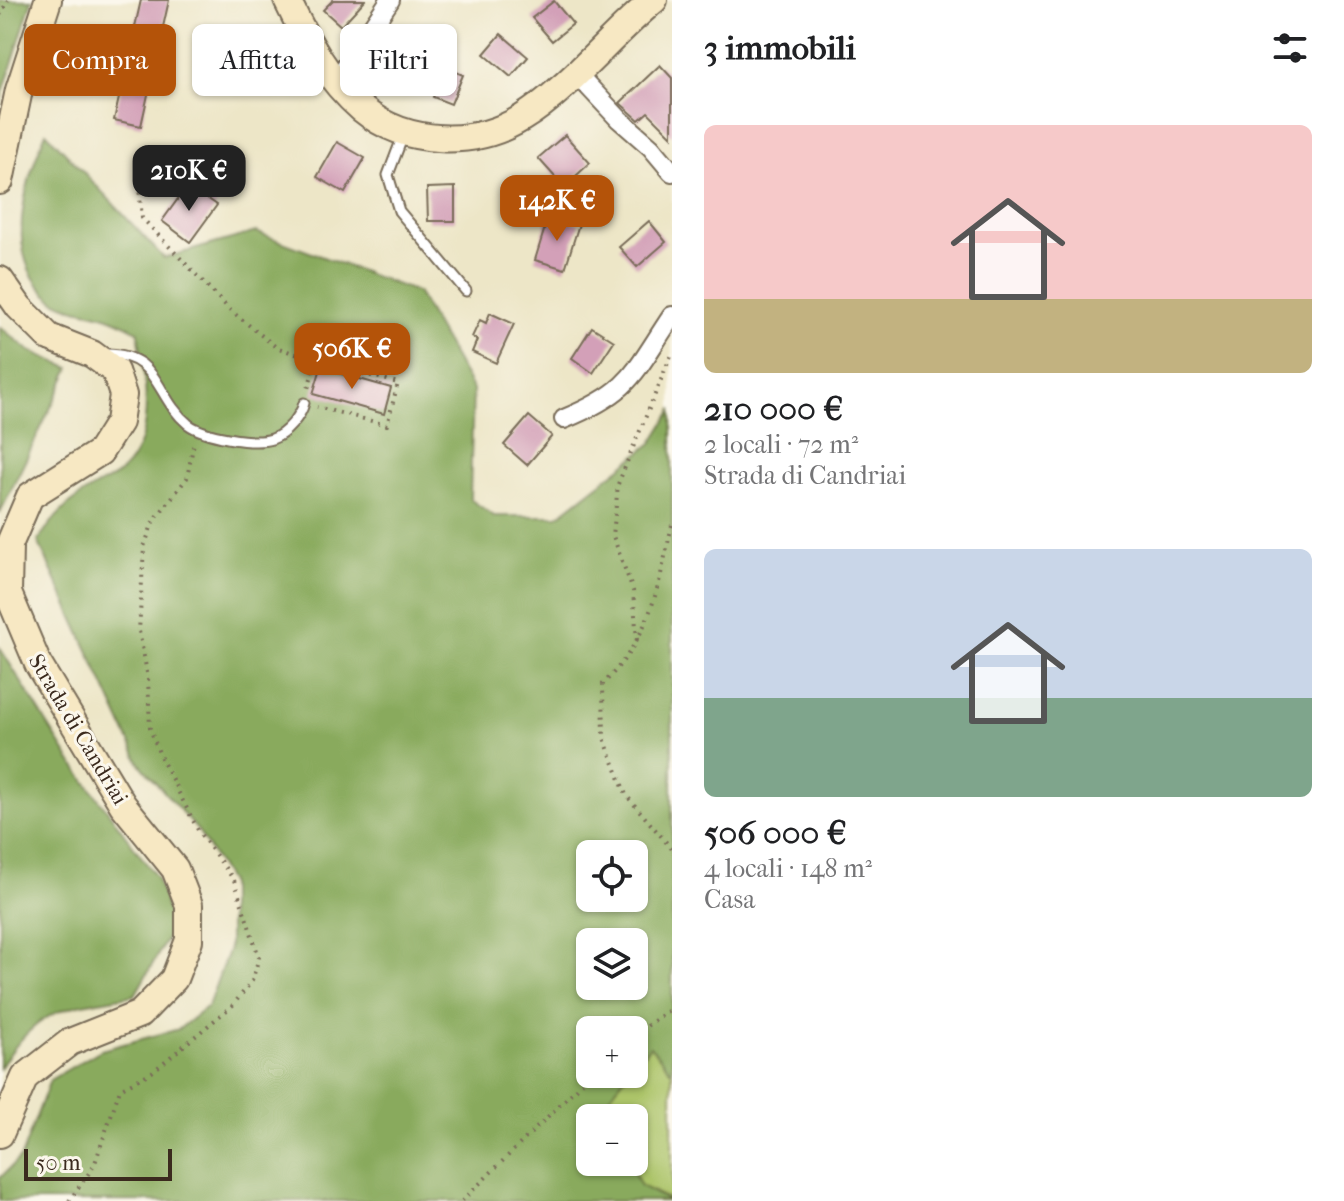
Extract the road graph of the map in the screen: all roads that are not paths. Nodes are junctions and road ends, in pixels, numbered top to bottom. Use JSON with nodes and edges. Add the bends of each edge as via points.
{"nodes":[{"id":1,"x":287,"y":0,"type":"edge"},
{"id":2,"x":390,"y":0,"type":"edge"},
{"id":3,"x":654,"y":0,"type":"edge"},
{"id":4,"x":47,"y":1,"type":"edge"},
{"id":5,"x":575,"y":72,"type":"junction"},
{"id":6,"x":336,"y":81,"type":"junction"},
{"id":7,"x":405,"y":130,"type":"junction"},
{"id":8,"x":672,"y":172,"type":"edge"},
{"id":9,"x":0,"y":181,"type":"edge"},
{"id":10,"x":0,"y":280,"type":"edge"},
{"id":11,"x":466,"y":291,"type":"dead end"},
{"id":12,"x":672,"y":316,"type":"edge"},
{"id":13,"x":92,"y":354,"type":"junction"},
{"id":14,"x":304,"y":403,"type":"road end"},
{"id":15,"x":564,"y":419,"type":"dead end"},
{"id":16,"x":0,"y":1134,"type":"edge"}],
"edges":[{"from":1,"to":6,"type":"main road","via":[[308,45]]},
{"from":2,"to":6,"type":"street"},
{"from":3,"to":5,"type":"main road"},
{"from":4,"to":9,"type":"main road","via":[[19,90]]},
{"from":5,"to":7,"type":"main road","via":[[526,116],[496,133],[452,139]]},
{"from":5,"to":8,"type":"street"},
{"from":6,"to":7,"type":"main road","via":[[363,110]]},
{"from":7,"to":11,"type":"lane","via":[[388,175],[399,211]]},
{"from":10,"to":13,"type":"main road","name":"Strada di Candriai","via":[[49,337]]},
{"from":12,"to":15,"type":"street","via":[[625,388]]},
{"from":13,"to":14,"type":"lane","via":[[126,353],[150,370],[189,424],[236,440],[273,439],[301,416]]},
{"from":13,"to":16,"type":"main road","name":"Strada di Candriai","via":[[115,371],[123,395],[119,422],[100,452],[30,496],[9,545],[8,593],[38,664],[115,792],[175,869],[189,905],[189,940],[174,979],[140,1014],[70,1042],[25,1077]]}]}
